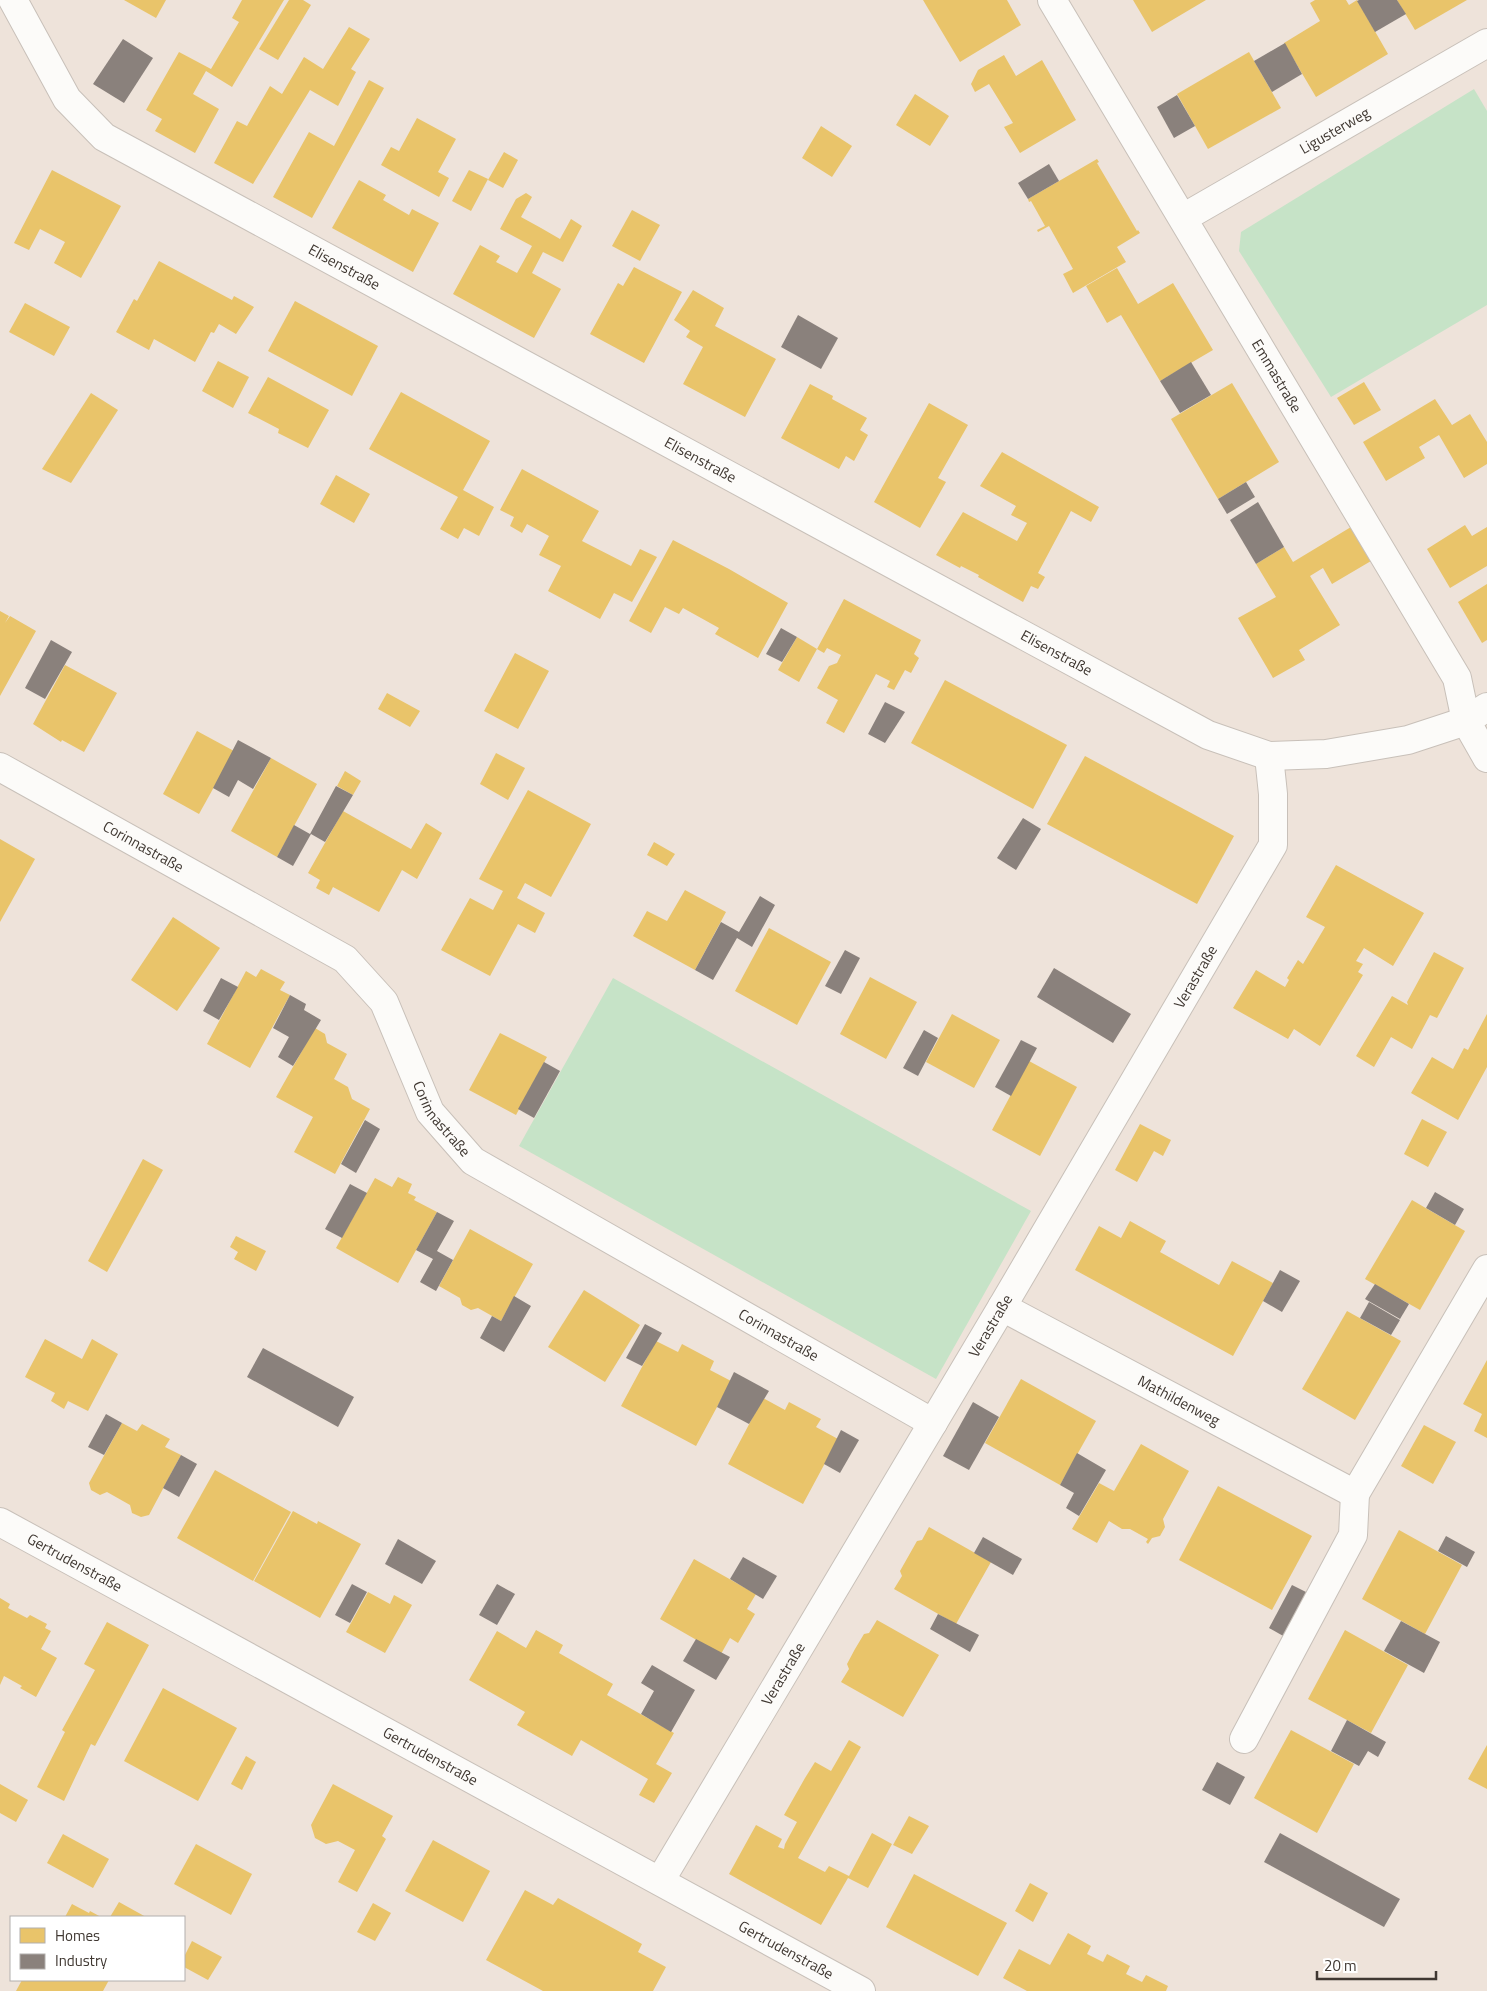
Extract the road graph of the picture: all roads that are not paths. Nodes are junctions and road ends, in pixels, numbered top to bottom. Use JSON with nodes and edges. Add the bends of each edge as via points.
{"nodes":[{"id":1,"x":12,"y":0,"type":"edge"},
{"id":2,"x":1052,"y":0,"type":"edge"},
{"id":3,"x":1487,"y":43,"type":"edge"},
{"id":4,"x":1183,"y":218,"type":"junction"},
{"id":5,"x":1476,"y":714,"type":"edge"},
{"id":6,"x":1269,"y":756,"type":"junction"},
{"id":7,"x":1487,"y":758,"type":"edge"},
{"id":8,"x":0,"y":767,"type":"edge"},
{"id":9,"x":1487,"y":1269,"type":"edge"},
{"id":10,"x":1002,"y":1308,"type":"junction"},
{"id":11,"x":933,"y":1423,"type":"junction"},
{"id":12,"x":1354,"y":1494,"type":"junction"},
{"id":13,"x":0,"y":1522,"type":"edge"},
{"id":14,"x":1244,"y":1739,"type":"dead end"},
{"id":15,"x":660,"y":1881,"type":"junction"},
{"id":16,"x":861,"y":1991,"type":"edge"}],
"edges":[{"from":1,"to":6,"type":"street","name":"Elisenstraße","via":[[67,99],[104,137],[1208,735]]},
{"from":2,"to":4,"type":"street","name":"Emmastraße"},
{"from":3,"to":4,"type":"street","name":"Ligusterweg"},
{"from":4,"to":5,"type":"street","name":"Emmastraße"},
{"from":5,"to":6,"type":"street","name":"Elisenstraße","via":[[1408,740],[1326,754]]},
{"from":5,"to":7,"type":"street","name":"Emmastraße"},
{"from":6,"to":10,"type":"street","name":"Verastraße","via":[[1273,845]]},
{"from":8,"to":11,"type":"street","name":"Corinnastraße","via":[[345,960],[384,1002],[430,1112],[473,1161]]},
{"from":9,"to":12,"type":"street"},
{"from":10,"to":11,"type":"street","name":"Verastraße"},
{"from":10,"to":12,"type":"street","name":"Mathildenweg"},
{"from":11,"to":15,"type":"street","name":"Verastraße"},
{"from":12,"to":14,"type":"street","via":[[1353,1535]]},
{"from":13,"to":15,"type":"street","name":"Gertrudenstraße"},
{"from":15,"to":16,"type":"street","name":"Gertrudenstraße"}]}
